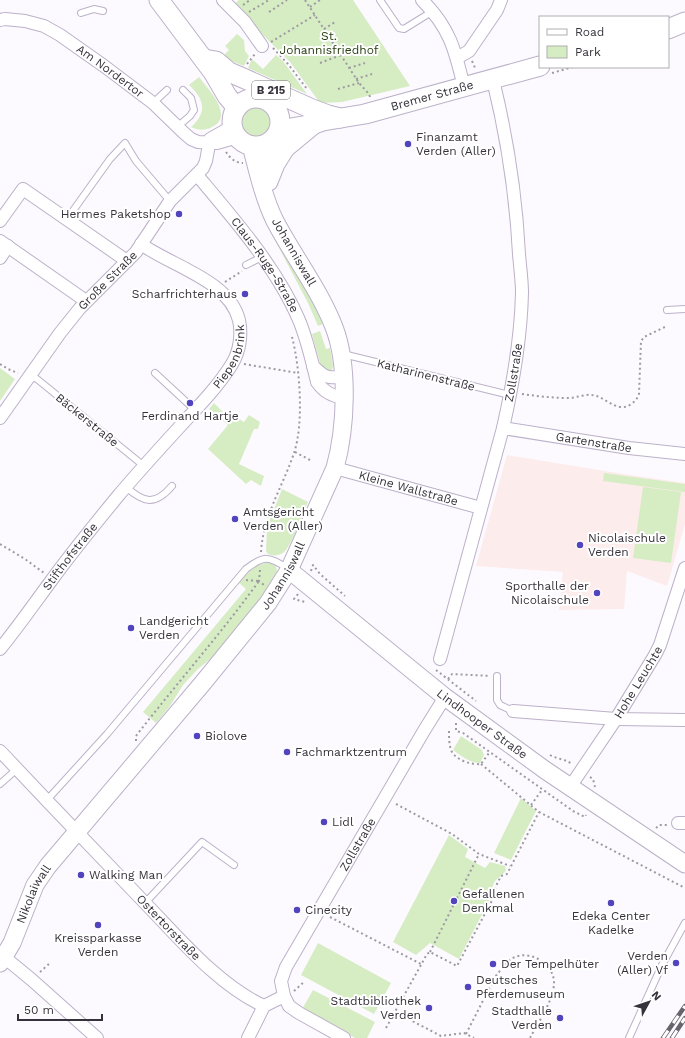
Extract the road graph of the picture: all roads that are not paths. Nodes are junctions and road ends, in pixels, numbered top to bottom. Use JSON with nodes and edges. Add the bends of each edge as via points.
{"nodes":[{"id":1,"x":159,"y":0,"type":"edge"},
{"id":2,"x":223,"y":0,"type":"edge"},
{"id":3,"x":380,"y":0,"type":"edge"},
{"id":4,"x":422,"y":0,"type":"edge"},
{"id":5,"x":501,"y":0,"type":"edge"},
{"id":6,"x":103,"y":11,"type":"dead end"},
{"id":7,"x":433,"y":11,"type":"junction"},
{"id":8,"x":81,"y":13,"type":"dead end"},
{"id":9,"x":0,"y":20,"type":"edge"},
{"id":10,"x":685,"y":22,"type":"edge"},
{"id":11,"x":669,"y":29,"type":"edge"},
{"id":12,"x":262,"y":46,"type":"dead end"},
{"id":13,"x":457,"y":58,"type":"junction"},
{"id":14,"x":208,"y":66,"type":"junction"},
{"id":15,"x":539,"y":66,"type":"edge"},
{"id":16,"x":493,"y":80,"type":"junction"},
{"id":17,"x":464,"y":87,"type":"junction"},
{"id":18,"x":167,"y":90,"type":"dead end"},
{"id":19,"x":183,"y":90,"type":"dead end"},
{"id":20,"x":153,"y":103,"type":"junction"},
{"id":21,"x":341,"y":118,"type":"junction"},
{"id":22,"x":278,"y":122,"type":"junction"},
{"id":23,"x":318,"y":122,"type":"junction"},
{"id":24,"x":177,"y":127,"type":"junction"},
{"id":25,"x":242,"y":130,"type":"junction"},
{"id":26,"x":210,"y":142,"type":"junction"},
{"id":27,"x":197,"y":175,"type":"junction"},
{"id":28,"x":268,"y":179,"type":"junction"},
{"id":29,"x":170,"y":202,"type":"junction"},
{"id":30,"x":269,"y":204,"type":"junction"},
{"id":31,"x":67,"y":219,"type":"junction"},
{"id":32,"x":0,"y":221,"type":"edge"},
{"id":33,"x":4,"y":243,"type":"edge"},
{"id":34,"x":141,"y":244,"type":"junction"},
{"id":35,"x":262,"y":257,"type":"junction"},
{"id":36,"x":0,"y":258,"type":"edge"},
{"id":37,"x":127,"y":261,"type":"junction"},
{"id":38,"x":246,"y":265,"type":"road end"},
{"id":39,"x":86,"y":301,"type":"junction"},
{"id":40,"x":685,"y":309,"type":"edge"},
{"id":41,"x":666,"y":310,"type":"dead end"},
{"id":42,"x":342,"y":354,"type":"junction"},
{"id":43,"x":313,"y":366,"type":"junction"},
{"id":44,"x":155,"y":373,"type":"dead end"},
{"id":45,"x":29,"y":376,"type":"junction"},
{"id":46,"x":343,"y":377,"type":"junction"},
{"id":47,"x":510,"y":395,"type":"junction"},
{"id":48,"x":344,"y":398,"type":"junction"},
{"id":49,"x":196,"y":410,"type":"junction"},
{"id":50,"x":0,"y":418,"type":"edge"},
{"id":51,"x":503,"y":428,"type":"junction"},
{"id":52,"x":685,"y":454,"type":"edge"},
{"id":53,"x":144,"y":466,"type":"junction"},
{"id":54,"x":335,"y":468,"type":"junction"},
{"id":55,"x":172,"y":486,"type":"dead end"},
{"id":56,"x":126,"y":487,"type":"junction"},
{"id":57,"x":481,"y":508,"type":"junction"},
{"id":58,"x":685,"y":568,"type":"edge"},
{"id":59,"x":289,"y":570,"type":"junction"},
{"id":60,"x":0,"y":649,"type":"edge"},
{"id":61,"x":440,"y":659,"type":"dead end"},
{"id":62,"x":497,"y":676,"type":"road end"},
{"id":63,"x":446,"y":697,"type":"junction"},
{"id":64,"x":513,"y":711,"type":"joint"},
{"id":65,"x":616,"y":719,"type":"junction"},
{"id":66,"x":685,"y":720,"type":"edge"},
{"id":67,"x":0,"y":751,"type":"edge"},
{"id":68,"x":17,"y":769,"type":"junction"},
{"id":69,"x":0,"y":784,"type":"edge"},
{"id":70,"x":570,"y":787,"type":"junction"},
{"id":71,"x":47,"y":800,"type":"junction"},
{"id":72,"x":77,"y":832,"type":"junction"},
{"id":73,"x":685,"y":864,"type":"edge"},
{"id":74,"x":234,"y":866,"type":"dead end"},
{"id":75,"x":145,"y":902,"type":"junction"},
{"id":76,"x":685,"y":923,"type":"edge"},
{"id":77,"x":2,"y":960,"type":"edge"},
{"id":78,"x":284,"y":996,"type":"junction"},
{"id":79,"x":264,"y":1006,"type":"junction"},
{"id":80,"x":97,"y":1038,"type":"edge"},
{"id":81,"x":248,"y":1038,"type":"edge"},
{"id":82,"x":344,"y":1038,"type":"edge"},
{"id":83,"x":629,"y":1038,"type":"edge"}],
"edges":[{"from":1,"to":14,"type":"main road","number":"B 215"},
{"from":2,"to":12,"type":"street","via":[[246,22]]},
{"from":3,"to":7,"type":"lane","via":[[399,28],[404,29]]},
{"from":4,"to":7,"type":"street"},
{"from":5,"to":13,"type":"street","via":[[469,52]]},
{"from":6,"to":8,"type":"lane","via":[[94,9]]},
{"from":7,"to":13,"type":"street","via":[[448,33]]},
{"from":9,"to":20,"type":"street","name":"Am Nordertor","via":[[25,20],[52,30]]},
{"from":10,"to":11,"type":"main road"},
{"from":13,"to":17,"type":"street"},
{"from":14,"to":21,"type":"main road","number":"B 215","via":[[216,61],[229,72],[312,109]]},
{"from":14,"to":25,"type":"main road","number":"B 215","via":[[227,96]]},
{"from":15,"to":16,"type":"main road","name":"Bremer Straße","number":"B 215"},
{"from":16,"to":17,"type":"main road","name":"Bremer Straße","number":"B 215"},
{"from":16,"to":47,"type":"street","name":"Zollstraße","via":[[509,156],[518,225],[522,293],[518,348]]},
{"from":17,"to":21,"type":"main road","name":"Bremer Straße","number":"B 215"},
{"from":18,"to":20,"type":"lane"},
{"from":19,"to":24,"type":"lane","via":[[191,98],[194,110]]},
{"from":20,"to":24,"type":"street","name":"Am Nordertor"},
{"from":21,"to":23,"type":"main road","name":"Bremer Straße","number":"B 215"},
{"from":22,"to":23,"type":"main road","name":"Bremer Straße"},
{"from":22,"to":25,"type":"main road","via":[[272,140]]},
{"from":22,"to":25,"type":"main road","via":[[273,106],[257,99]]},
{"from":23,"to":28,"type":"main road","via":[[285,148]]},
{"from":24,"to":26,"type":"street","name":"Am Nordertor","via":[[191,140]]},
{"from":25,"to":26,"type":"street","via":[[212,137]]},
{"from":25,"to":28,"type":"main road","name":"Johanniswall"},
{"from":25,"to":30,"type":"main road","name":"Johanniswall"},
{"from":26,"to":27,"type":"street","name":"Große Straße","via":[[205,165]]},
{"from":27,"to":29,"type":"street","name":"Große Straße"},
{"from":27,"to":35,"type":"street","name":"Claus-Ruge-Straße"},
{"from":28,"to":30,"type":"main road","name":"Johanniswall"},
{"from":29,"to":31,"type":"lane","via":[[124,143]]},
{"from":29,"to":34,"type":"street","name":"Große Straße"},
{"from":30,"to":42,"type":"main road","name":"Johanniswall","via":[[275,221],[325,306]]},
{"from":31,"to":32,"type":"street","via":[[23,189]]},
{"from":31,"to":37,"type":"street"},
{"from":33,"to":36,"type":"street"},
{"from":33,"to":39,"type":"street"},
{"from":34,"to":37,"type":"street","name":"Große Straße"},
{"from":34,"to":49,"type":"street","name":"Piepenbrink","via":[[217,289],[226,296],[239,319],[241,335],[233,362]]},
{"from":35,"to":38,"type":"lane"},
{"from":35,"to":43,"type":"street","name":"Claus-Ruge-Straße","via":[[299,320]]},
{"from":37,"to":39,"type":"street","name":"Große Straße"},
{"from":39,"to":45,"type":"street","name":"Große Straße"},
{"from":40,"to":41,"type":"lane"},
{"from":42,"to":46,"type":"main road","name":"Johanniswall"},
{"from":42,"to":47,"type":"lane","name":"Katharinenstraße"},
{"from":43,"to":46,"type":"street","via":[[323,376]]},
{"from":43,"to":48,"type":"street","name":"Claus-Ruge-Straße","via":[[320,386],[334,396]]},
{"from":44,"to":49,"type":"lane"},
{"from":45,"to":50,"type":"street","name":"Große Straße"},
{"from":45,"to":53,"type":"lane","name":"Bäckerstraße","via":[[36,378]]},
{"from":46,"to":48,"type":"main road","name":"Johanniswall"},
{"from":47,"to":51,"type":"street","name":"Zollstraße"},
{"from":48,"to":54,"type":"main road","name":"Johanniswall","via":[[340,452]]},
{"from":49,"to":53,"type":"street","name":"Piepenbrink"},
{"from":51,"to":52,"type":"street","name":"Gartenstraße"},
{"from":51,"to":57,"type":"street","name":"Zollstraße"},
{"from":53,"to":56,"type":"street","name":"Stifthofstraße"},
{"from":54,"to":57,"type":"street","name":"Kleine Wallstraße"},
{"from":54,"to":59,"type":"main road","name":"Johanniswall"},
{"from":55,"to":56,"type":"lane","via":[[163,495],[151,501],[139,498]]},
{"from":56,"to":60,"type":"street","name":"Stifthofstraße"},
{"from":57,"to":61,"type":"street","name":"Zollstraße"},
{"from":58,"to":65,"type":"street","name":"Hohe Leuchte","via":[[660,645]]},
{"from":59,"to":63,"type":"main road","name":"Lindhooper Straße"},
{"from":59,"to":71,"type":"lane","via":[[276,560],[270,559],[261,560],[246,569],[107,734]]},
{"from":59,"to":72,"type":"main road","name":"Johanniswall","via":[[268,603],[247,629]]},
{"from":62,"to":64,"type":"lane","via":[[497,700],[500,705]]},
{"from":63,"to":70,"type":"main road","name":"Lindhooper Straße"},
{"from":63,"to":78,"type":"street","name":"Zollstraße","via":[[286,967],[281,981]]},
{"from":64,"to":65,"type":"street"},
{"from":65,"to":66,"type":"street"},
{"from":65,"to":70,"type":"street","name":"Hohe Leuchte"},
{"from":67,"to":68,"type":"street","name":"Ostertorstraße"},
{"from":68,"to":69,"type":"lane"},
{"from":68,"to":71,"type":"street","name":"Ostertorstraße"},
{"from":70,"to":73,"type":"main road","name":"Lindhooper Straße"},
{"from":71,"to":72,"type":"street","name":"Ostertorstraße"},
{"from":72,"to":75,"type":"street","name":"Ostertorstraße"},
{"from":72,"to":77,"type":"main road","name":"Nikolaiwall","via":[[48,866],[35,886],[12,944]]},
{"from":74,"to":75,"type":"lane","via":[[202,842]]},
{"from":75,"to":79,"type":"street","name":"Ostertorstraße","via":[[222,978],[251,1000]]},
{"from":76,"to":83,"type":"lane","via":[[662,965]]},
{"from":77,"to":80,"type":"street","via":[[32,980]]},
{"from":78,"to":79,"type":"street"},
{"from":78,"to":82,"type":"street","via":[[289,1006]]},
{"from":79,"to":81,"type":"street"}]}
